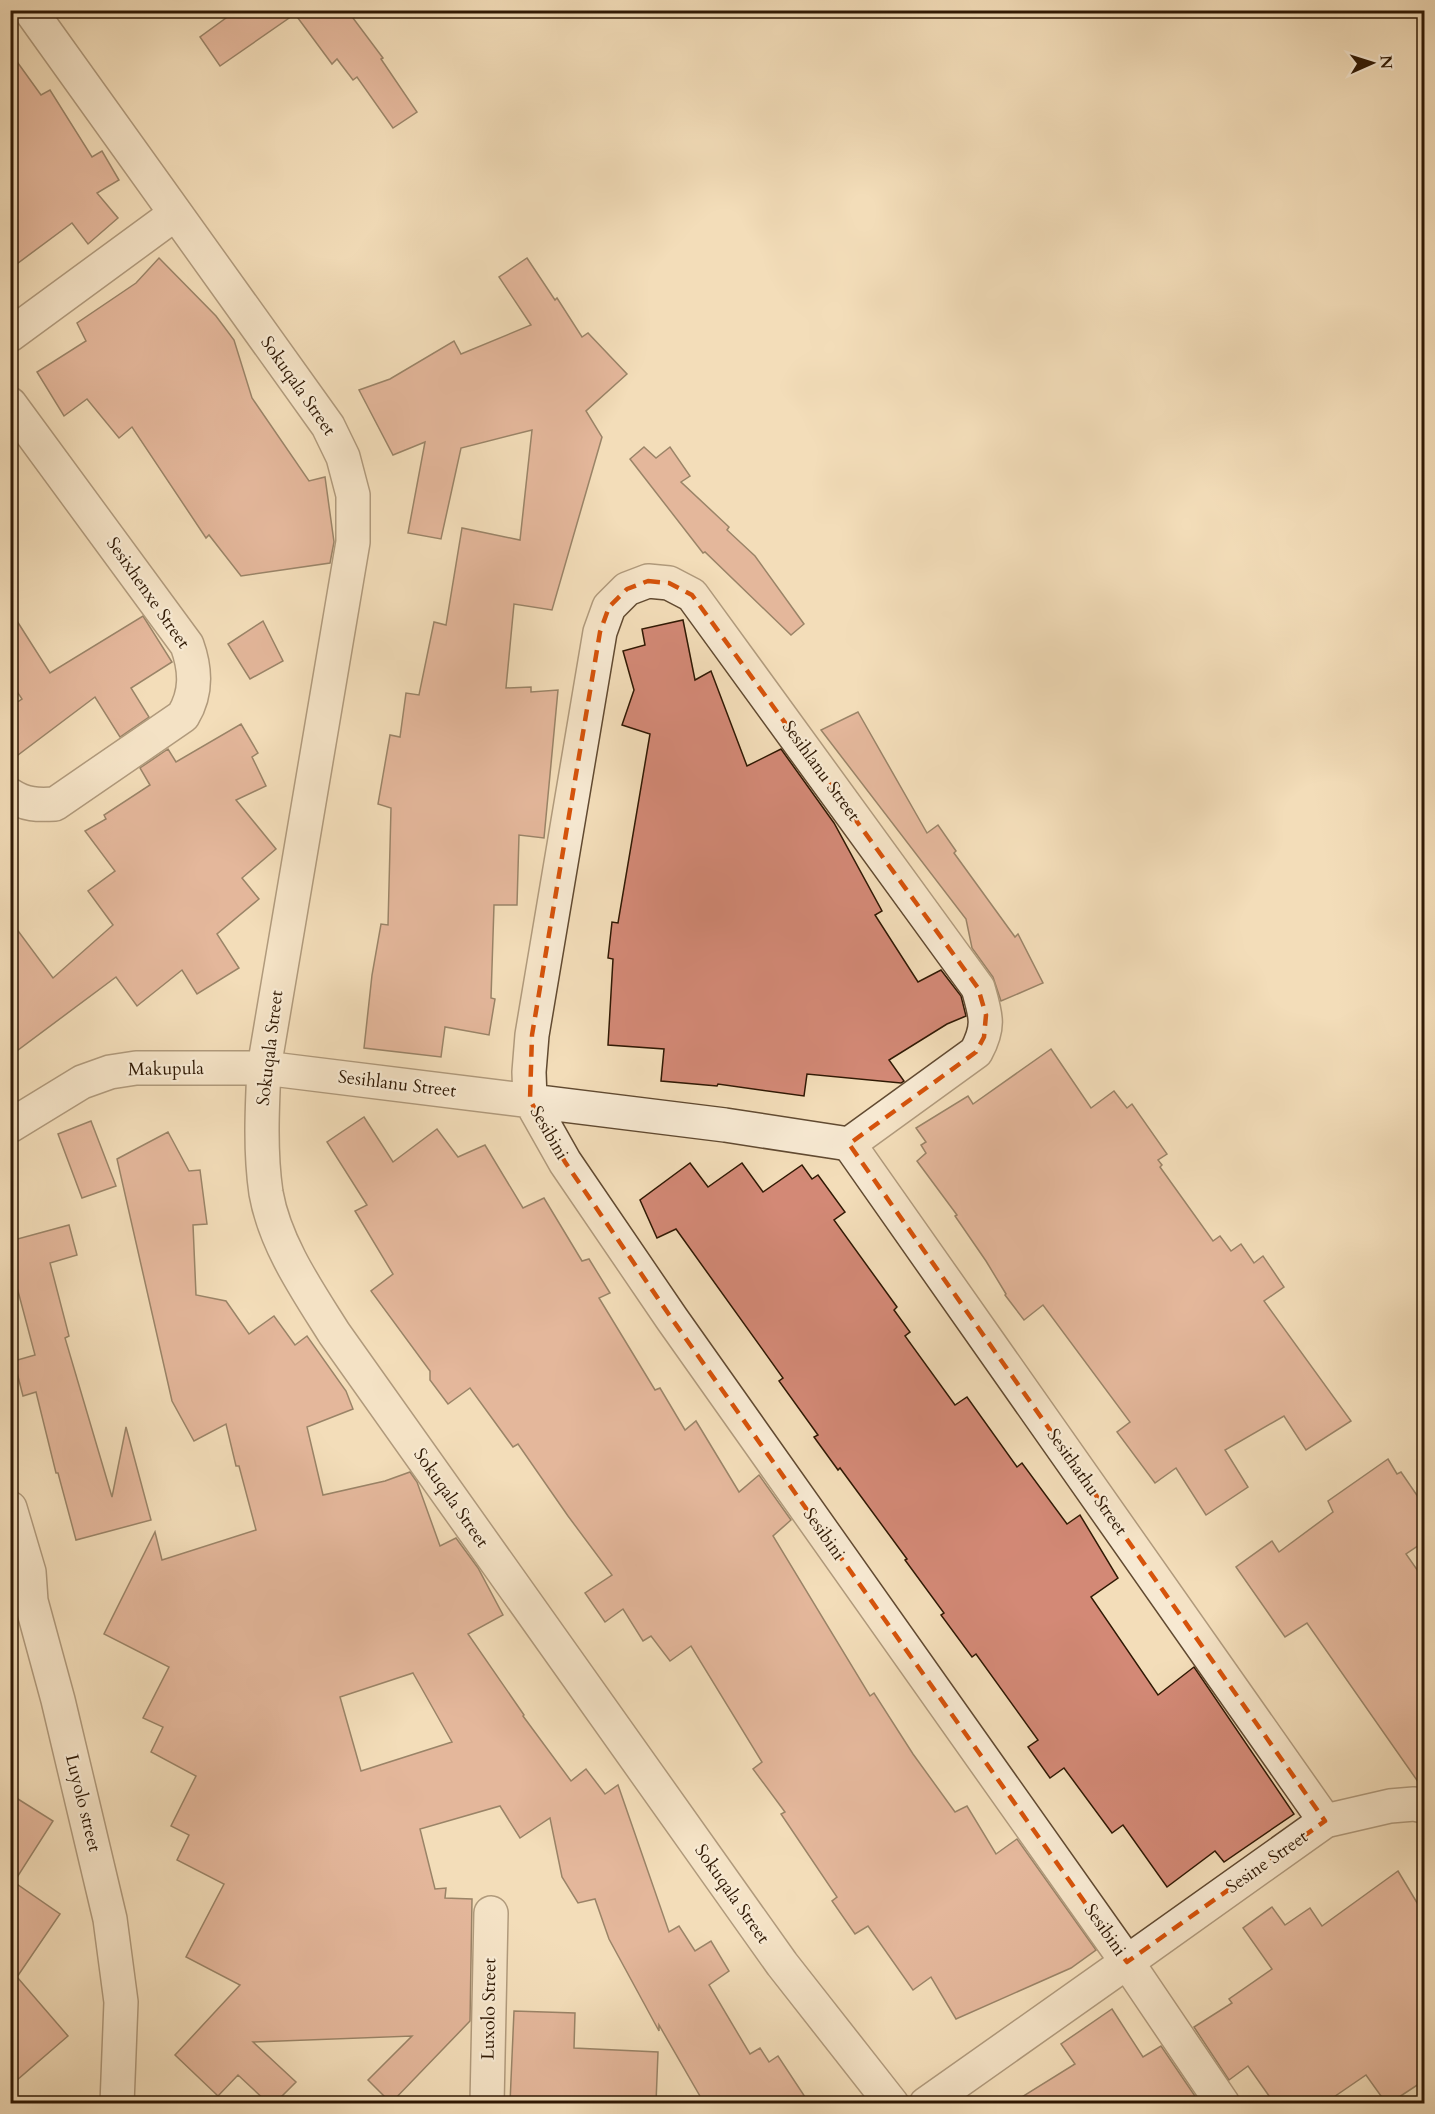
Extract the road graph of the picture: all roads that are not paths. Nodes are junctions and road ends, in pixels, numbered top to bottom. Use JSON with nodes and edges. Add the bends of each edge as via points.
{"nodes":[{"id":1,"x":30,"y":10,"type":"edge"},
{"id":2,"x":175,"y":214,"type":"junction"},
{"id":3,"x":10,"y":335,"type":"edge"},
{"id":4,"x":10,"y":404,"type":"edge"},
{"id":5,"x":10,"y":795,"type":"edge"},
{"id":6,"x":264,"y":1068,"type":"junction"},
{"id":7,"x":530,"y":1100,"type":"junction"},
{"id":8,"x":10,"y":1126,"type":"edge"},
{"id":9,"x":849,"y":1143,"type":"junction"},
{"id":10,"x":10,"y":1508,"type":"edge"},
{"id":11,"x":1425,"y":1806,"type":"edge"},
{"id":12,"x":1325,"y":1821,"type":"junction"},
{"id":13,"x":491,"y":1914,"type":"dead end"},
{"id":14,"x":1127,"y":1962,"type":"junction"},
{"id":15,"x":117,"y":2103,"type":"edge"},
{"id":16,"x":487,"y":2103,"type":"edge"},
{"id":17,"x":892,"y":2103,"type":"edge"},
{"id":18,"x":926,"y":2103,"type":"edge"},
{"id":19,"x":1223,"y":2103,"type":"edge"}],
"edges":[{"from":1,"to":2,"type":"street","name":"Sokuqala Street"},
{"from":2,"to":3,"type":"street"},
{"from":2,"to":6,"type":"street","name":"Sokuqala Street","via":[[328,426],[343,457],[353,495],[353,542]]},
{"from":4,"to":5,"type":"street","name":"Sesixhenxe Street","via":[[187,645],[194,662],[195,683],[191,703],[183,716],[55,804],[36,805]]},
{"from":6,"to":7,"type":"street","name":"Sesihlanu Street"},
{"from":6,"to":8,"type":"street","name":"Makupula","via":[[136,1068],[110,1072],[82,1082]]},
{"from":6,"to":17,"type":"street","name":"Sokuqala Street","via":[[261,1135],[267,1194],[279,1235],[306,1288],[334,1333],[775,1954]]},
{"from":7,"to":9,"type":"street","name":"Sesihlanu Street"},
{"from":7,"to":9,"type":"street","name":"Sesihlanu Street","via":[[532,1035],[600,632],[609,607],[627,589],[648,581],[669,583],[692,595],[978,988],[986,1015],[984,1037],[976,1052]]},
{"from":7,"to":14,"type":"street","name":"Sesibini","via":[[565,1162],[672,1319]]},
{"from":9,"to":12,"type":"street","name":"Sesithathu Street"},
{"from":10,"to":15,"type":"street","name":"Luyolo street","via":[[29,1572],[31,1601],[110,1919],[121,2002]]},
{"from":11,"to":12,"type":"street","name":"Sesine Street","via":[[1390,1806]]},
{"from":12,"to":14,"type":"street","name":"Sesine Street"},
{"from":13,"to":16,"type":"street","name":"Luxolo Street"},
{"from":14,"to":18,"type":"street","name":"Sesine Street"},
{"from":14,"to":19,"type":"street"}]}
